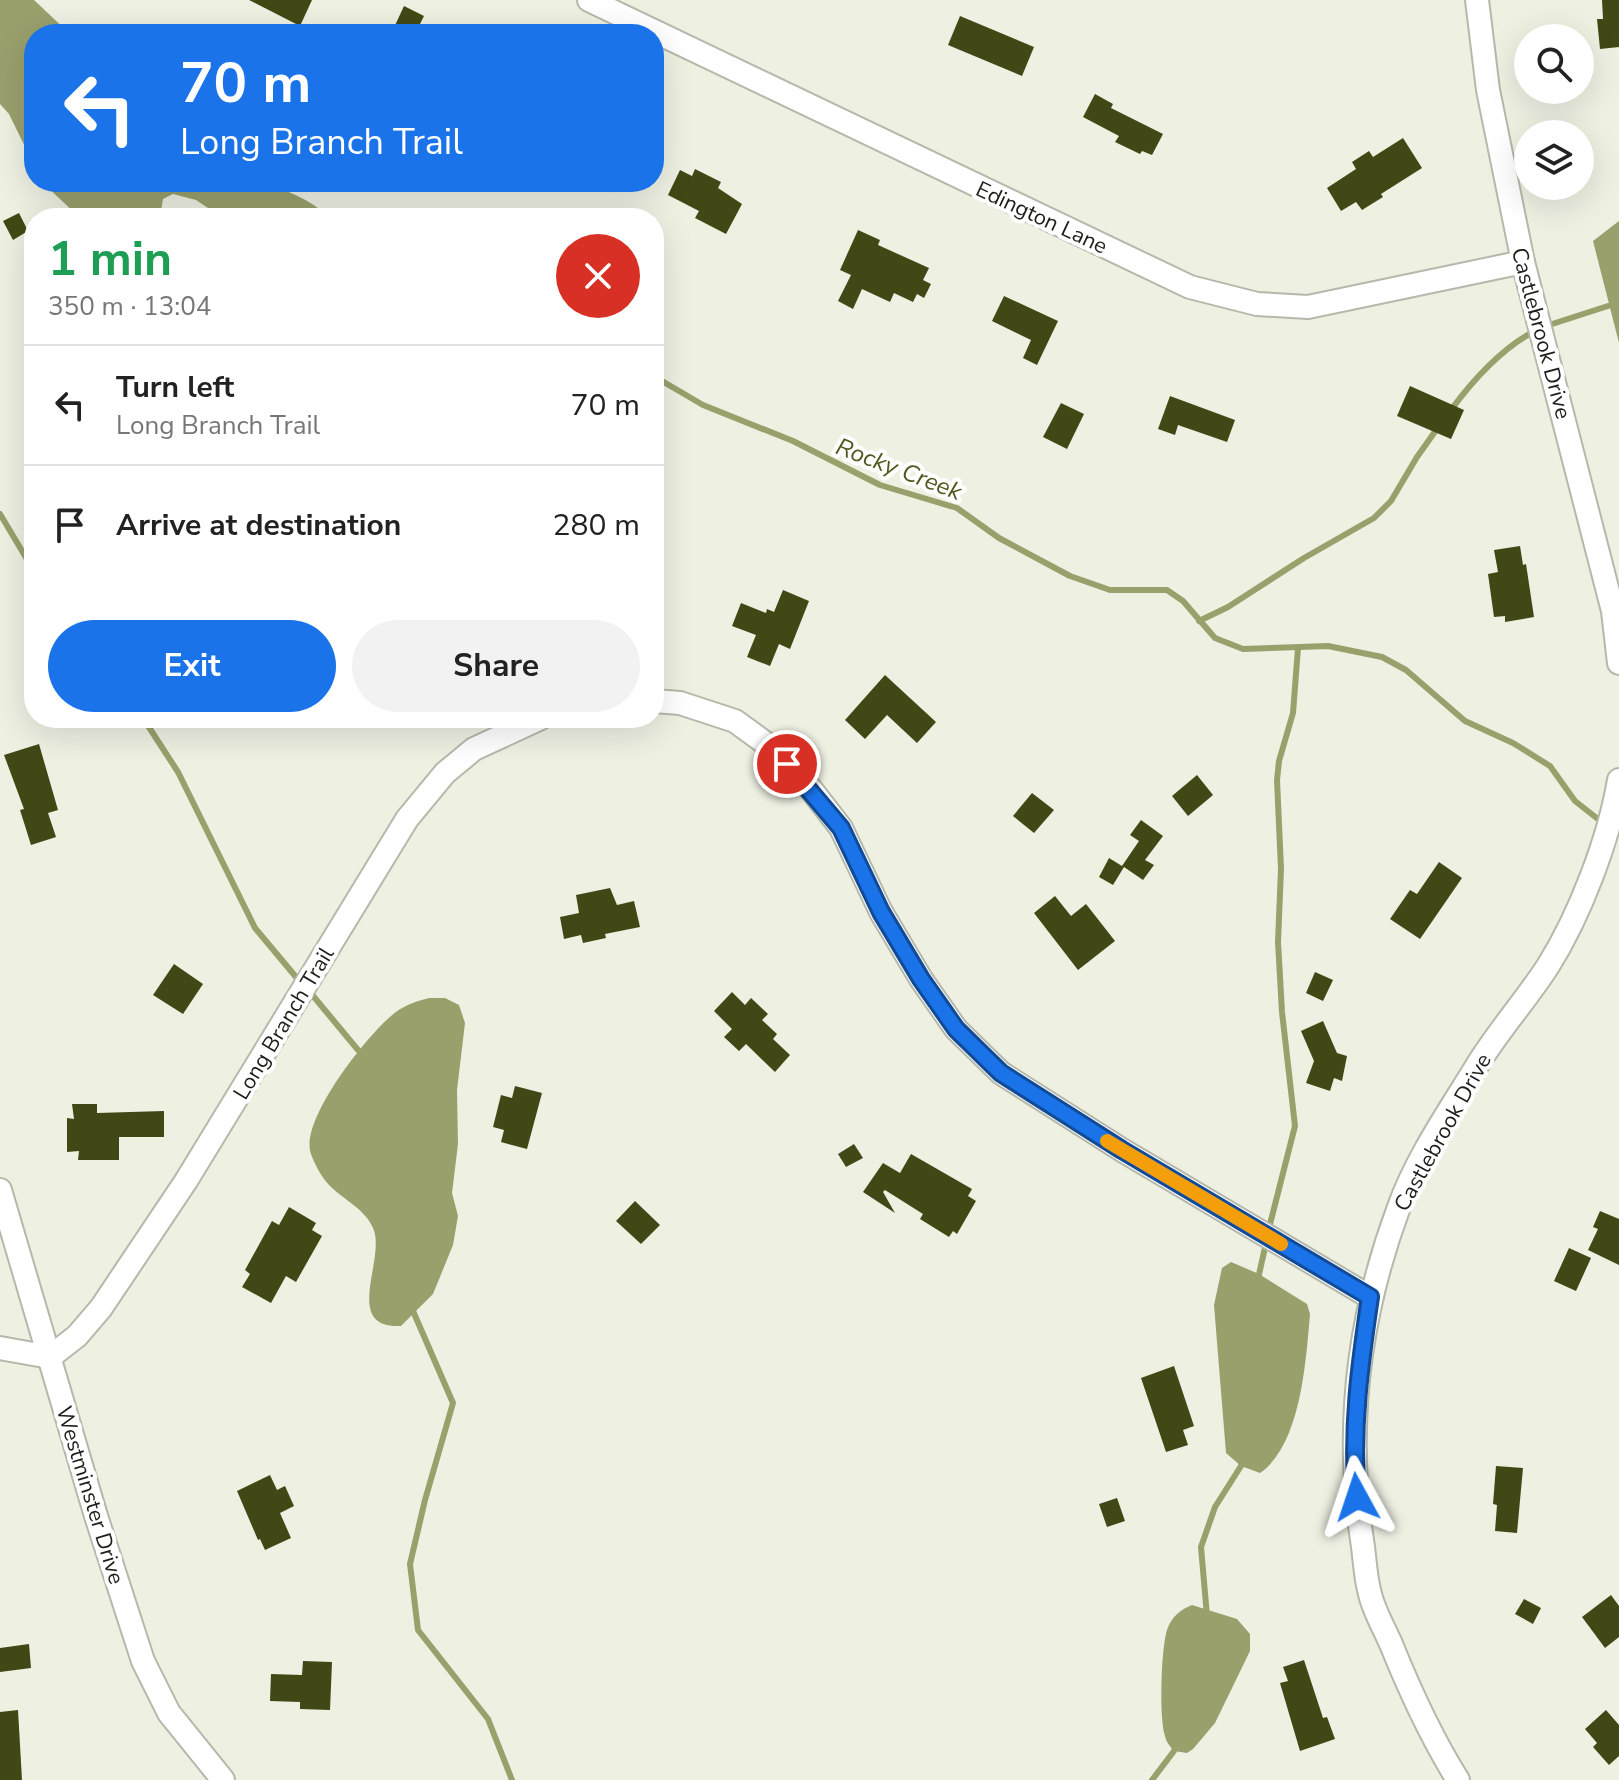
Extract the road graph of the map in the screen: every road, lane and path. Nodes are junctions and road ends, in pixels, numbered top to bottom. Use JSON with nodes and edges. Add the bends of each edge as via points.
{"nodes":[{"id":1,"x":589,"y":0,"type":"edge"},
{"id":2,"x":1477,"y":0,"type":"edge"},
{"id":3,"x":639,"y":24,"type":"edge"},
{"id":4,"x":664,"y":36,"type":"edge"},
{"id":5,"x":1523,"y":262,"type":"junction"},
{"id":6,"x":1619,"y":663,"type":"edge"},
{"id":7,"x":664,"y":702,"type":"edge"},
{"id":8,"x":519,"y":728,"type":"edge"},
{"id":9,"x":1619,"y":780,"type":"edge"},
{"id":10,"x":0,"y":1190,"type":"edge"},
{"id":11,"x":1370,"y":1297,"type":"junction"},
{"id":12,"x":0,"y":1348,"type":"edge"},
{"id":13,"x":50,"y":1357,"type":"junction"},
{"id":14,"x":223,"y":1780,"type":"edge"},
{"id":15,"x":1458,"y":1780,"type":"edge"}],
"edges":[{"from":1,"to":3,"type":"street","name":"Edington Lane"},
{"from":2,"to":5,"type":"street","name":"Castlebrook Drive","via":[[1488,90]]},
{"from":4,"to":5,"type":"street","name":"Edington Lane","via":[[1190,287],[1257,304],[1308,307]]},
{"from":5,"to":6,"type":"street","name":"Castlebrook Drive","via":[[1613,611]]},
{"from":7,"to":11,"type":"street","via":[[735,721],[802,779],[841,828],[921,979],[956,1029],[1001,1073]]},
{"from":8,"to":13,"type":"street","name":"Long Branch Trail","via":[[474,749],[445,773],[407,819],[186,1181],[101,1308]]},
{"from":9,"to":11,"type":"street","name":"Castlebrook Drive","via":[[1614,814],[1578,906],[1548,965],[1490,1044],[1415,1174],[1399,1205]]},
{"from":10,"to":13,"type":"street","name":"Westminster Drive"},
{"from":11,"to":15,"type":"street","name":"Castlebrook Drive","via":[[1357,1379],[1353,1453],[1370,1595],[1407,1684]]},
{"from":12,"to":13,"type":"street"},
{"from":13,"to":14,"type":"street","name":"Westminster Drive","via":[[143,1661],[169,1713]]}]}
